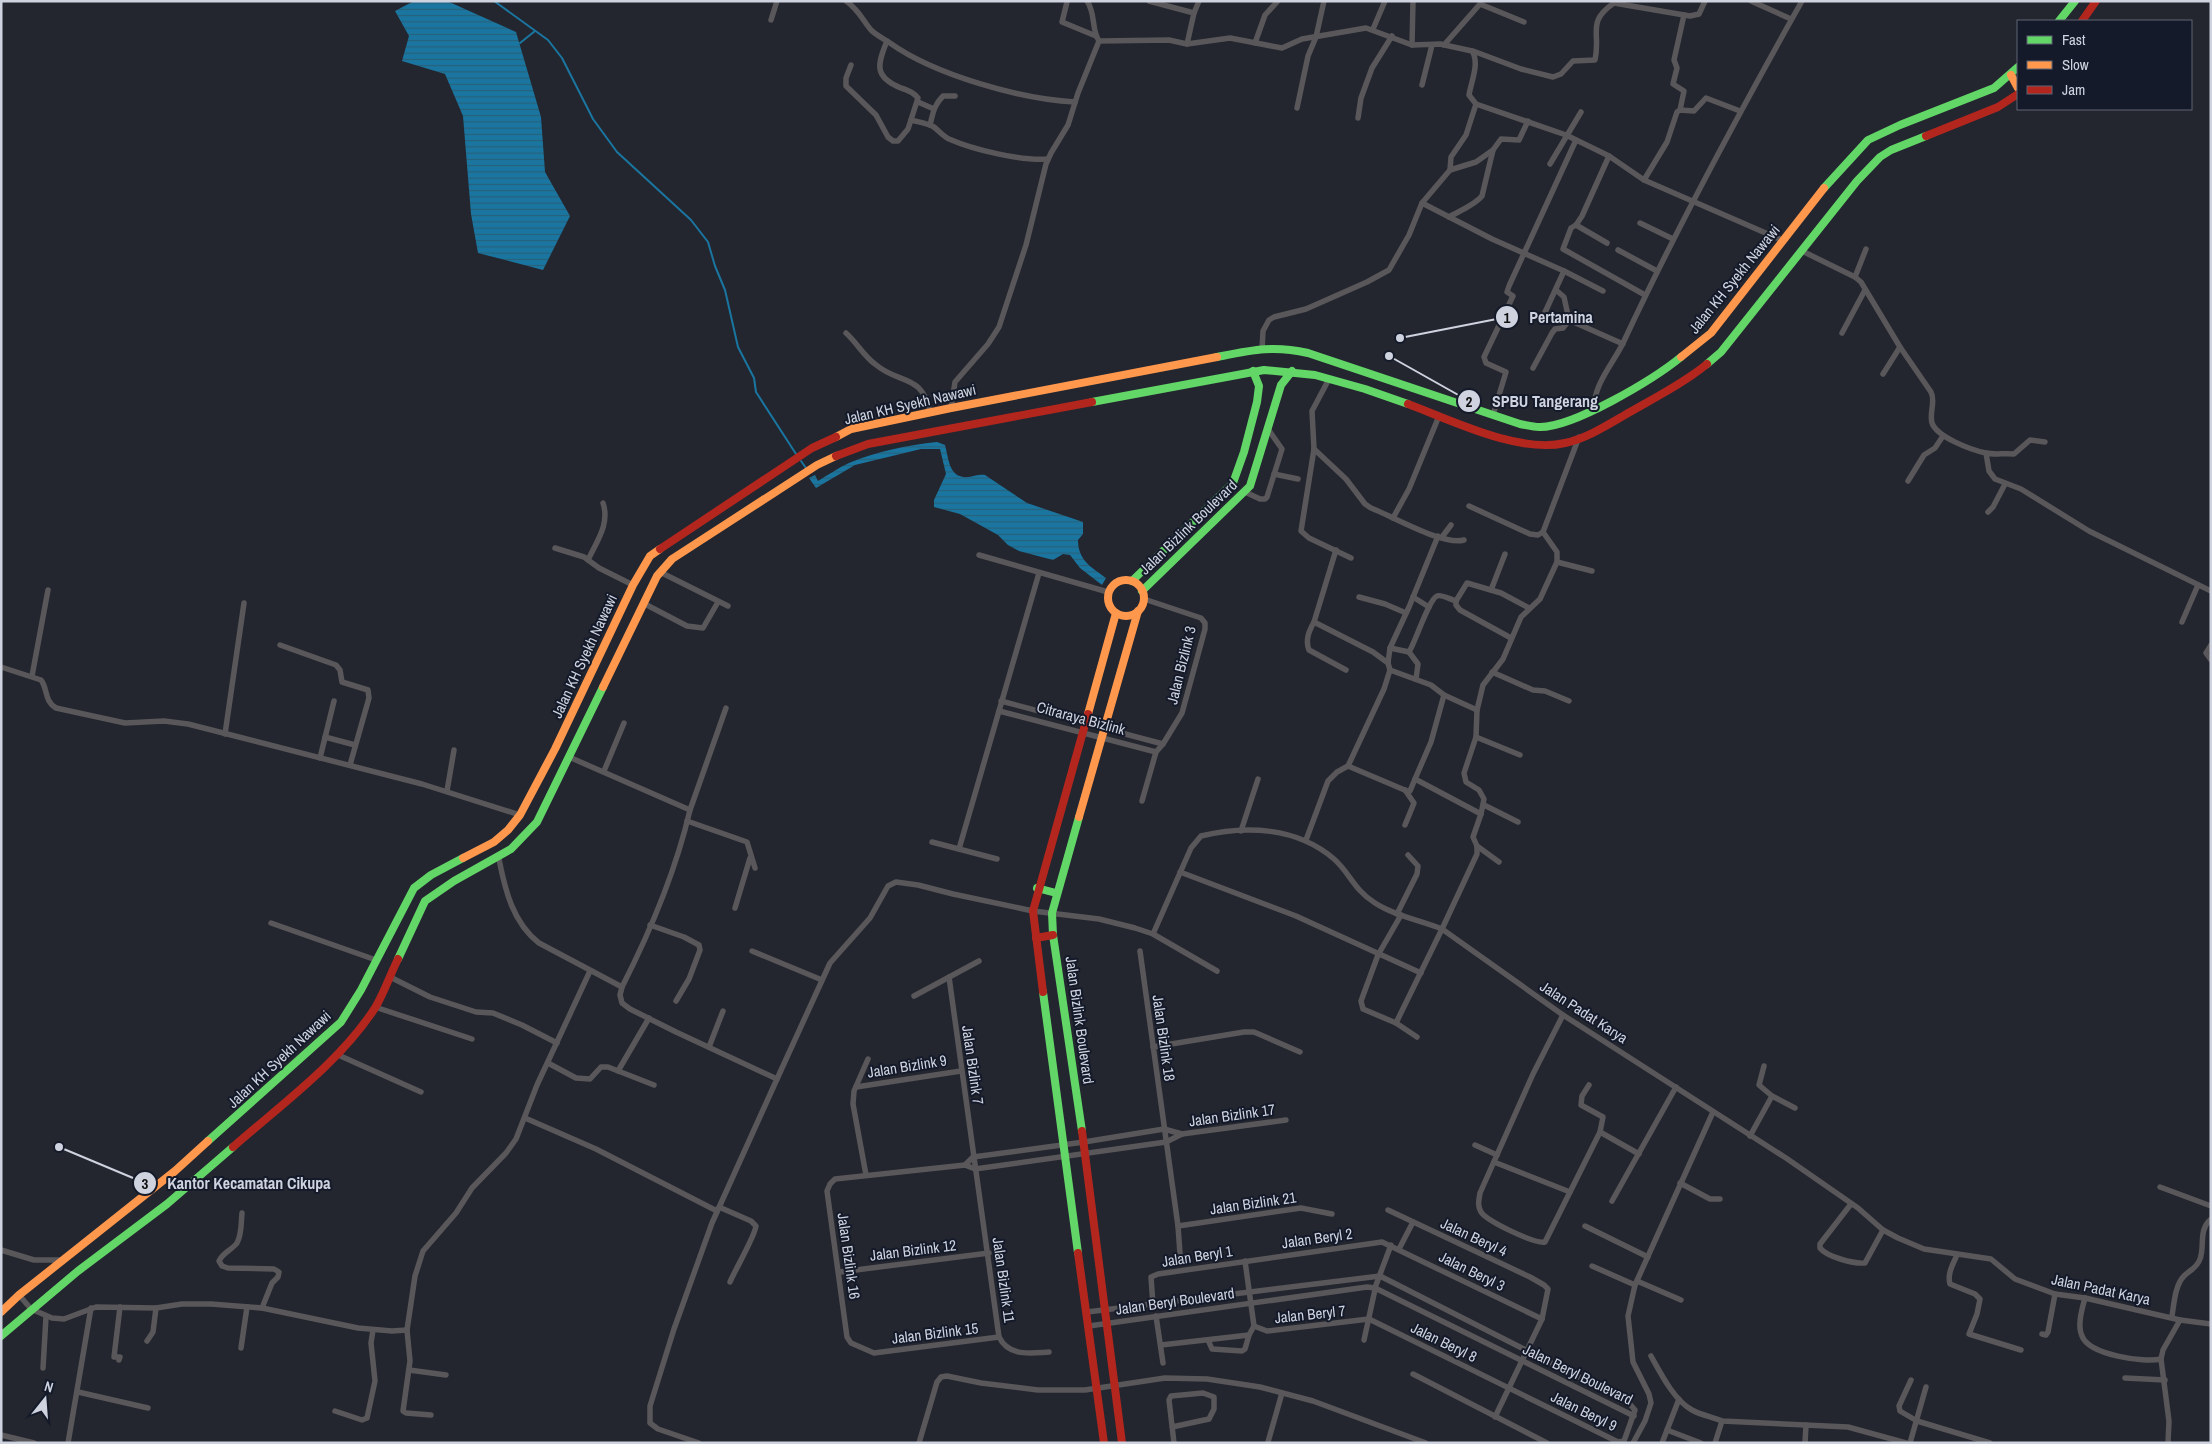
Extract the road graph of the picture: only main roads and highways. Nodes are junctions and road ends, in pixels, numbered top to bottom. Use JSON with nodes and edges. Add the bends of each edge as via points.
{"nodes":[{"id":1,"x":2075,"y":1,"type":"edge"},
{"id":2,"x":2096,"y":1,"type":"edge"},
{"id":3,"x":2060,"y":20,"type":"edge"},
{"id":4,"x":2083,"y":20,"type":"edge"},
{"id":5,"x":2017,"y":68,"type":"edge"},
{"id":6,"x":2011,"y":75,"type":"junction"},
{"id":7,"x":2017,"y":86,"type":"edge"},
{"id":8,"x":2017,"y":95,"type":"edge"},
{"id":9,"x":1253,"y":371,"type":"junction"},
{"id":10,"x":1292,"y":371,"type":"junction"},
{"id":11,"x":1132,"y":581,"type":"junction"},
{"id":12,"x":1142,"y":591,"type":"junction"},
{"id":13,"x":1138,"y":611,"type":"junction"},
{"id":14,"x":1116,"y":614,"type":"junction"},
{"id":15,"x":572,"y":712,"type":"junction"},
{"id":16,"x":586,"y":719,"type":"junction"},
{"id":17,"x":1038,"y":888,"type":"junction"},
{"id":18,"x":1056,"y":893,"type":"junction"},
{"id":19,"x":1053,"y":936,"type":"junction"},
{"id":20,"x":1036,"y":938,"type":"junction"},
{"id":21,"x":1,"y":1312,"type":"edge"},
{"id":22,"x":1,"y":1336,"type":"edge"},
{"id":23,"x":1104,"y":1443,"type":"edge"},
{"id":24,"x":1122,"y":1443,"type":"edge"}],
"edges":[{"from":1,"to":3,"type":"main road"},
{"from":2,"to":4,"type":"main road"},
{"from":5,"to":6,"type":"main road","name":"Jalan KH Syekh Nawawi"},
{"from":6,"to":7,"type":"main road"},
{"from":6,"to":15,"type":"main road","name":"Jalan KH Syekh Nawawi","via":[[1994,88],[1868,140],[1818,195],[1700,344],[1662,372],[1594,410],[1558,424],[1540,428],[1520,424],[1285,348],[851,429],[822,442],[650,556]]},
{"from":8,"to":10,"type":"main road","name":"Jalan KH Syekh Nawawi","via":[[1998,107],[1890,150],[1880,157],[1703,370],[1599,430],[1556,445],[1506,439],[1328,379]]},
{"from":9,"to":10,"type":"main road","name":"Jalan KH Syekh Nawawi"},
{"from":9,"to":11,"type":"main road","name":"Jalan Bizlink Boulevard","via":[[1259,386],[1257,402],[1232,483]]},
{"from":9,"to":16,"type":"main road","name":"Jalan KH Syekh Nawawi","via":[[868,444],[835,456],[672,559],[660,572],[643,603]]},
{"from":10,"to":12,"type":"main road","name":"Jalan Bizlink Boulevard","via":[[1281,385],[1245,492]]},
{"from":11,"to":12,"type":"main road"},
{"from":11,"to":14,"type":"main road","via":[[1118,581],[1108,592],[1107,600]]},
{"from":12,"to":13,"type":"main road","via":[[1144,600]]},
{"from":13,"to":14,"type":"main road","via":[[1123,616]]},
{"from":13,"to":18,"type":"main road","name":"Jalan Bizlink Boulevard"},
{"from":14,"to":17,"type":"main road"},
{"from":15,"to":16,"type":"main road"},
{"from":15,"to":21,"type":"main road","name":"Jalan KH Syekh Nawawi","via":[[540,779],[508,830],[494,842],[421,881],[407,900],[342,1022],[175,1171]]},
{"from":16,"to":22,"type":"main road","name":"Jalan KH Syekh Nawawi","via":[[537,822],[515,848],[425,900],[375,1008],[336,1054],[166,1204]]},
{"from":17,"to":18,"type":"main road"},
{"from":17,"to":20,"type":"main road","via":[[1033,911]]},
{"from":18,"to":19,"type":"main road","name":"Jalan Bizlink Boulevard","via":[[1052,913]]},
{"from":19,"to":20,"type":"main road"},
{"from":19,"to":24,"type":"main road","name":"Jalan Bizlink Boulevard","via":[[1086,1153]]},
{"from":20,"to":23,"type":"main road"}]}
